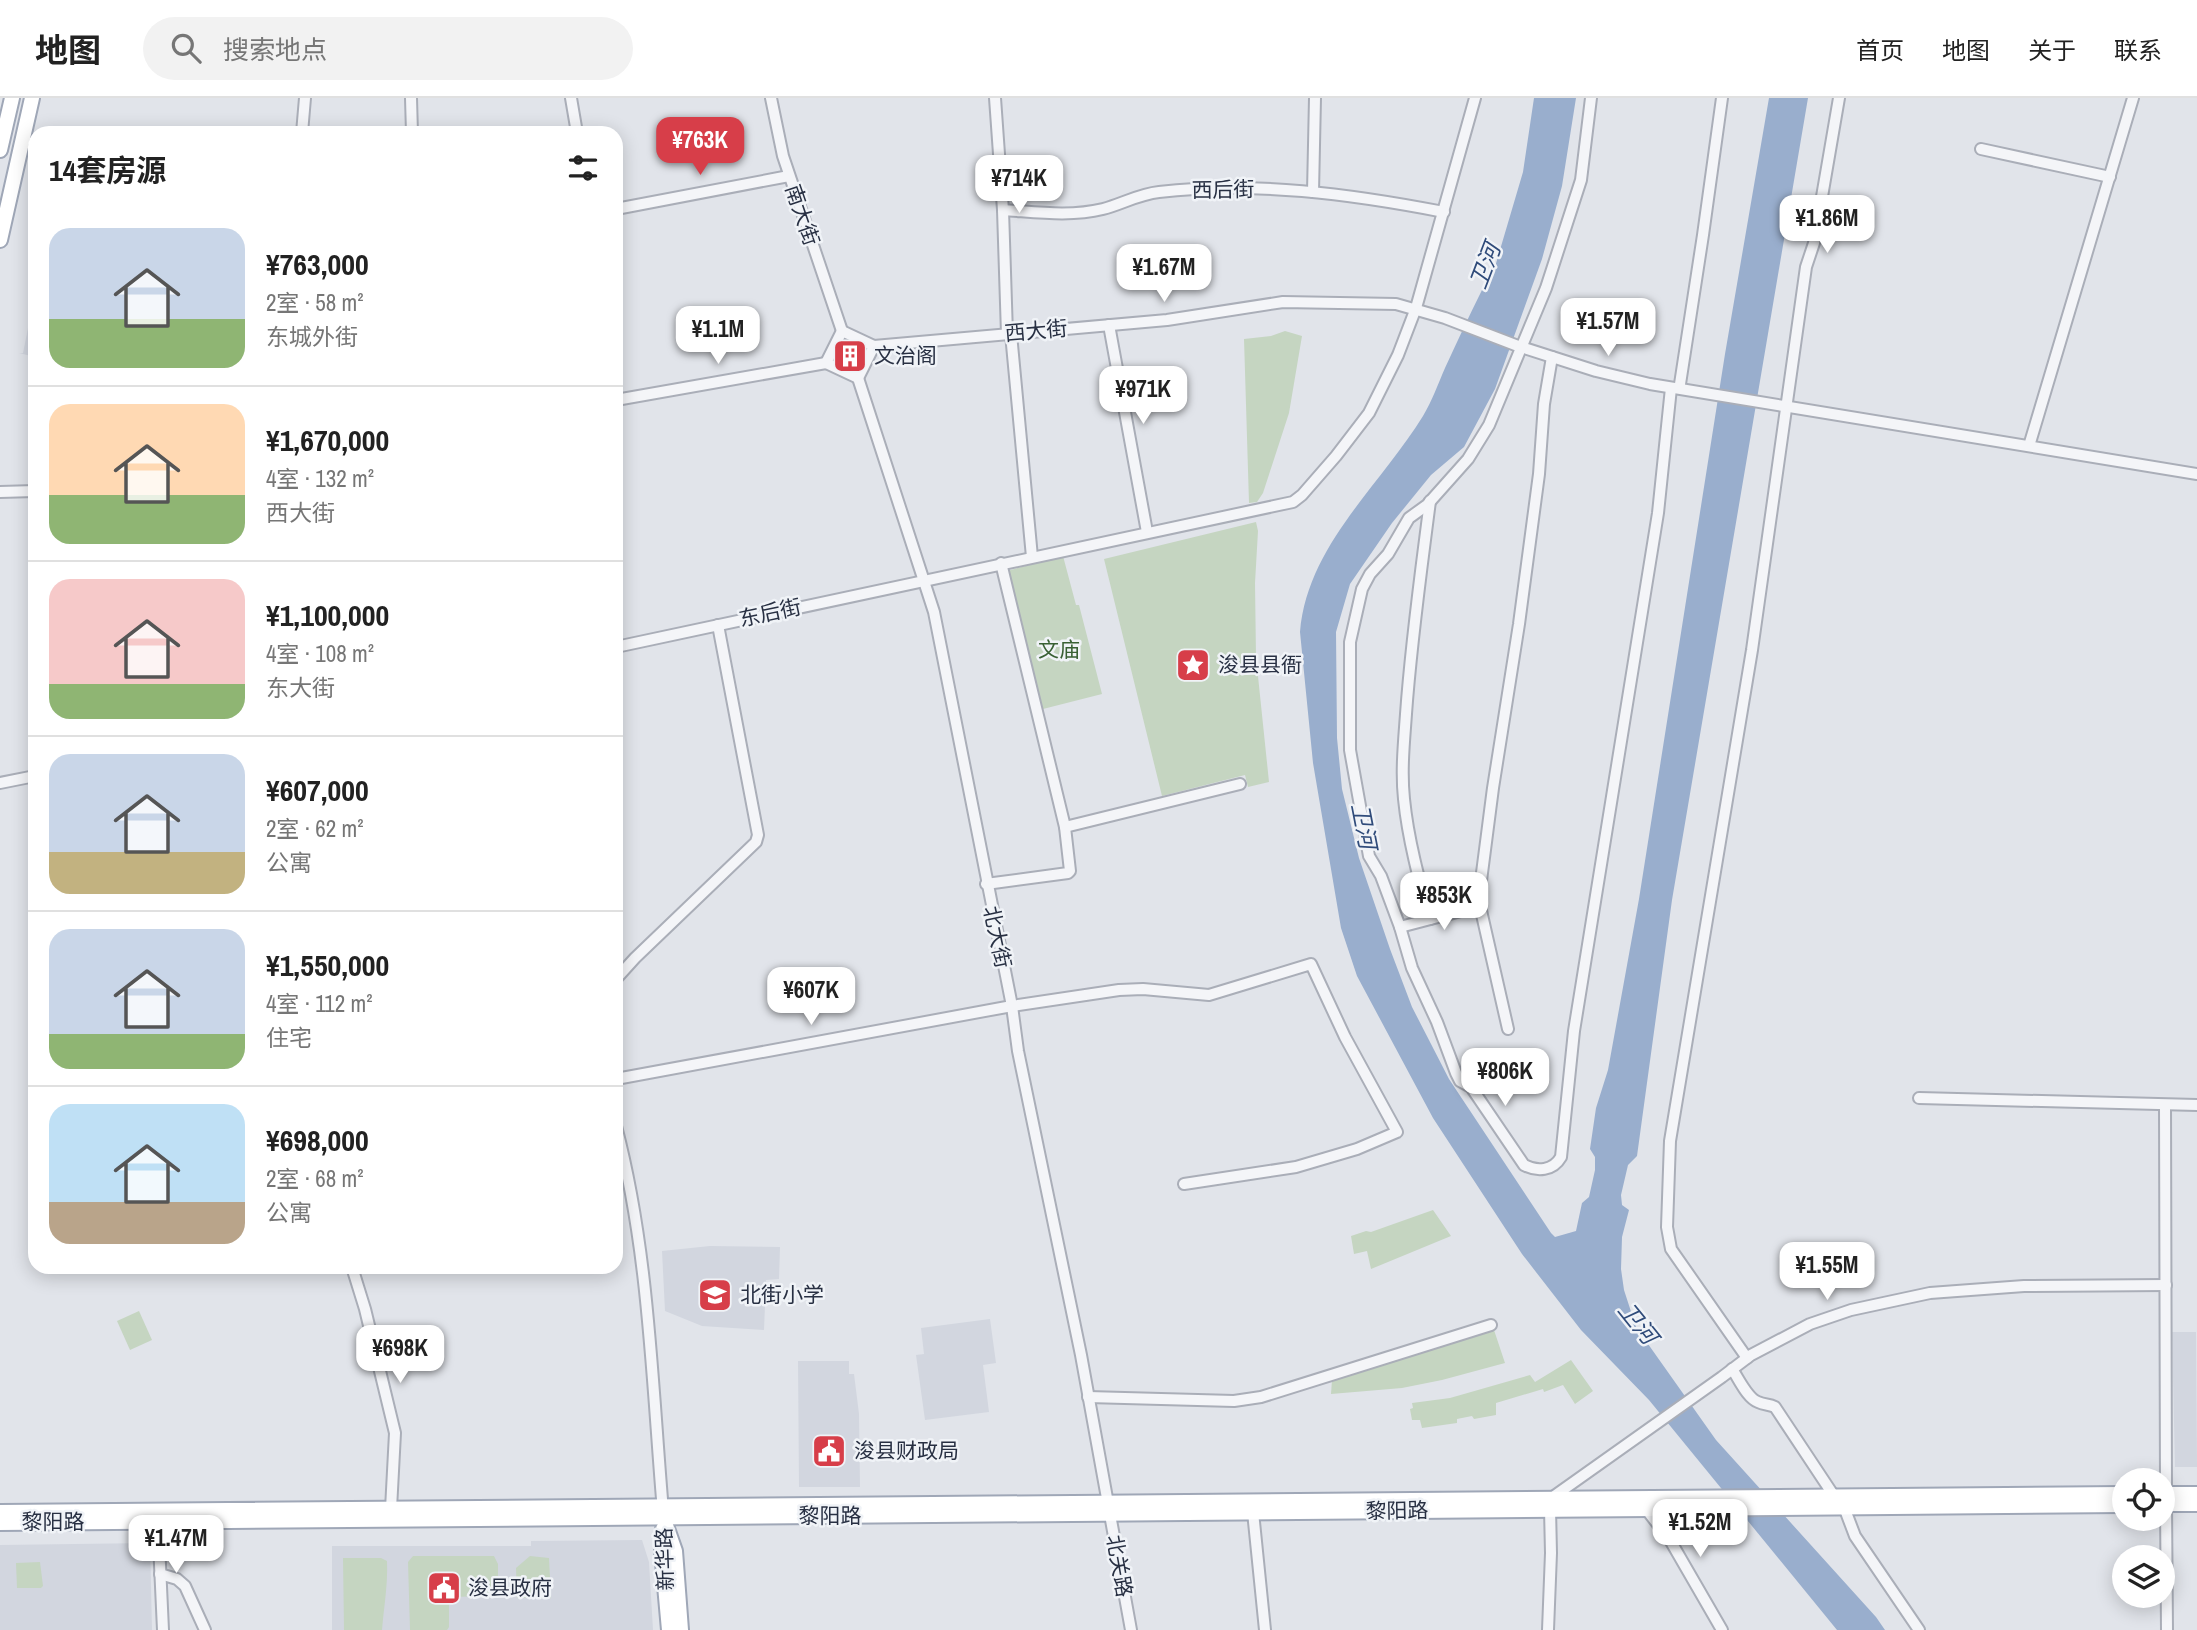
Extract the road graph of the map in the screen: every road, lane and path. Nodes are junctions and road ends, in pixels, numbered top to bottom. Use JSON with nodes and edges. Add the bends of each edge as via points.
{"nodes":[{"id":1,"x":12,"y":98,"type":"edge"},
{"id":2,"x":32,"y":98,"type":"edge"},
{"id":3,"x":305,"y":98,"type":"edge"},
{"id":4,"x":411,"y":98,"type":"edge"},
{"id":5,"x":570,"y":98,"type":"edge"},
{"id":6,"x":771,"y":98,"type":"edge"},
{"id":7,"x":995,"y":98,"type":"edge"},
{"id":8,"x":1315,"y":98,"type":"edge"},
{"id":9,"x":1475,"y":98,"type":"edge"},
{"id":10,"x":1591,"y":98,"type":"edge"},
{"id":11,"x":1722,"y":98,"type":"edge"},
{"id":12,"x":1839,"y":98,"type":"edge"},
{"id":13,"x":2133,"y":98,"type":"edge"},
{"id":14,"x":30,"y":126,"type":"edge"},
{"id":15,"x":303,"y":126,"type":"edge"},
{"id":16,"x":412,"y":126,"type":"edge"},
{"id":17,"x":576,"y":126,"type":"edge"},
{"id":18,"x":28,"y":146,"type":"edge"},
{"id":19,"x":1981,"y":149,"type":"dead end"},
{"id":20,"x":0,"y":150,"type":"edge"},
{"id":21,"x":789,"y":176,"type":"junction"},
{"id":22,"x":2110,"y":177,"type":"junction"},
{"id":23,"x":1313,"y":192,"type":"junction"},
{"id":24,"x":623,"y":208,"type":"edge"},
{"id":25,"x":1003,"y":210,"type":"junction"},
{"id":26,"x":1444,"y":212,"type":"junction"},
{"id":27,"x":0,"y":240,"type":"edge"},
{"id":28,"x":1416,"y":308,"type":"junction"},
{"id":29,"x":1109,"y":325,"type":"junction"},
{"id":30,"x":842,"y":331,"type":"junction"},
{"id":31,"x":1009,"y":334,"type":"junction"},
{"id":32,"x":874,"y":346,"type":"junction"},
{"id":33,"x":1520,"y":347,"type":"junction"},
{"id":34,"x":1552,"y":357,"type":"junction"},
{"id":35,"x":826,"y":363,"type":"junction"},
{"id":36,"x":858,"y":379,"type":"junction"},
{"id":37,"x":1675,"y":386,"type":"junction"},
{"id":38,"x":623,"y":399,"type":"edge"},
{"id":39,"x":1780,"y":405,"type":"junction"},
{"id":40,"x":2029,"y":446,"type":"junction"},
{"id":41,"x":2197,"y":474,"type":"edge"},
{"id":42,"x":28,"y":491,"type":"edge"},
{"id":43,"x":0,"y":492,"type":"edge"},
{"id":44,"x":1430,"y":501,"type":"junction"},
{"id":45,"x":1147,"y":532,"type":"junction"},
{"id":46,"x":1032,"y":557,"type":"junction"},
{"id":47,"x":1001,"y":563,"type":"junction"},
{"id":48,"x":925,"y":579,"type":"junction"},
{"id":49,"x":718,"y":625,"type":"junction"},
{"id":50,"x":623,"y":645,"type":"edge"},
{"id":51,"x":28,"y":777,"type":"edge"},
{"id":52,"x":0,"y":783,"type":"edge"},
{"id":53,"x":1240,"y":784,"type":"dead end"},
{"id":54,"x":1065,"y":827,"type":"junction"},
{"id":55,"x":986,"y":884,"type":"junction"},
{"id":56,"x":1480,"y":906,"type":"junction"},
{"id":57,"x":1430,"y":919,"type":"junction"},
{"id":58,"x":1400,"y":927,"type":"junction"},
{"id":59,"x":623,"y":971,"type":"edge"},
{"id":60,"x":1012,"y":1006,"type":"junction"},
{"id":61,"x":1508,"y":1029,"type":"dead end"},
{"id":62,"x":623,"y":1078,"type":"edge"},
{"id":63,"x":1919,"y":1098,"type":"dead end"},
{"id":64,"x":2165,"y":1105,"type":"junction"},
{"id":65,"x":2197,"y":1105,"type":"edge"},
{"id":66,"x":623,"y":1159,"type":"edge"},
{"id":67,"x":1184,"y":1184,"type":"dead end"},
{"id":68,"x":354,"y":1274,"type":"edge"},
{"id":69,"x":2166,"y":1285,"type":"junction"},
{"id":70,"x":1491,"y":1325,"type":"dead end"},
{"id":71,"x":1747,"y":1358,"type":"junction"},
{"id":72,"x":1732,"y":1369,"type":"junction"},
{"id":73,"x":1088,"y":1397,"type":"junction"},
{"id":74,"x":2164,"y":1468,"type":"edge"},
{"id":75,"x":2112,"y":1494,"type":"edge"},
{"id":76,"x":2197,"y":1494,"type":"edge"},
{"id":77,"x":2175,"y":1497,"type":"edge"},
{"id":78,"x":2175,"y":1501,"type":"edge"},
{"id":79,"x":1834,"y":1502,"type":"junction"},
{"id":80,"x":1550,"y":1504,"type":"junction"},
{"id":81,"x":2197,"y":1504,"type":"edge"},
{"id":82,"x":1655,"y":1505,"type":"junction"},
{"id":83,"x":2112,"y":1505,"type":"edge"},
{"id":84,"x":1109,"y":1508,"type":"junction"},
{"id":85,"x":391,"y":1509,"type":"junction"},
{"id":86,"x":0,"y":1512,"type":"edge"},
{"id":87,"x":663,"y":1512,"type":"junction"},
{"id":88,"x":1253,"y":1512,"type":"junction"},
{"id":89,"x":158,"y":1521,"type":"junction"},
{"id":90,"x":0,"y":1523,"type":"edge"},
{"id":91,"x":2165,"y":1531,"type":"edge"},
{"id":92,"x":160,"y":1574,"type":"junction"},
{"id":93,"x":163,"y":1630,"type":"edge"},
{"id":94,"x":205,"y":1630,"type":"edge"},
{"id":95,"x":668,"y":1630,"type":"edge"},
{"id":96,"x":681,"y":1630,"type":"edge"},
{"id":97,"x":1131,"y":1630,"type":"edge"},
{"id":98,"x":1265,"y":1630,"type":"edge"},
{"id":99,"x":1548,"y":1630,"type":"edge"},
{"id":100,"x":1722,"y":1630,"type":"edge"},
{"id":101,"x":1919,"y":1630,"type":"edge"},
{"id":102,"x":2167,"y":1630,"type":"edge"}],
"edges":[{"from":1,"to":20,"type":"main road"},
{"from":2,"to":14,"type":"main road"},
{"from":3,"to":15,"type":"street"},
{"from":4,"to":16,"type":"street"},
{"from":5,"to":17,"type":"street"},
{"from":6,"to":21,"type":"street","name":"南大街"},
{"from":7,"to":25,"type":"street"},
{"from":8,"to":23,"type":"street"},
{"from":9,"to":26,"type":"street","name":"东后街"},
{"from":10,"to":33,"type":"street","via":[[1581,180],[1546,288]]},
{"from":11,"to":37,"type":"street"},
{"from":12,"to":39,"type":"street"},
{"from":13,"to":22,"type":"street"},
{"from":18,"to":27,"type":"main road"},
{"from":19,"to":22,"type":"street"},
{"from":21,"to":24,"type":"street"},
{"from":21,"to":30,"type":"street","name":"南大街"},
{"from":22,"to":40,"type":"street"},
{"from":23,"to":25,"type":"street","name":"西后街","via":[[1157,192],[1076,213]]},
{"from":23,"to":26,"type":"street","name":"西后街"},
{"from":25,"to":31,"type":"street"},
{"from":26,"to":28,"type":"street","name":"东后街"},
{"from":28,"to":29,"type":"street","name":"西大街","via":[[1283,302]]},
{"from":28,"to":33,"type":"street","name":"西大街"},
{"from":28,"to":45,"type":"street","name":"东后街","via":[[1369,413],[1302,495],[1293,502]]},
{"from":29,"to":31,"type":"street","name":"西大街"},
{"from":29,"to":45,"type":"street"},
{"from":30,"to":32,"type":"street"},
{"from":30,"to":35,"type":"street"},
{"from":31,"to":32,"type":"street","name":"西大街"},
{"from":31,"to":46,"type":"street"},
{"from":32,"to":36,"type":"street"},
{"from":33,"to":34,"type":"street","name":"西大街"},
{"from":33,"to":44,"type":"street","via":[[1489,425],[1468,459]]},
{"from":34,"to":37,"type":"street","name":"西大街","via":[[1596,371]]},
{"from":34,"to":56,"type":"street"},
{"from":35,"to":36,"type":"street"},
{"from":35,"to":38,"type":"street"},
{"from":36,"to":48,"type":"street","name":"北大街"},
{"from":37,"to":39,"type":"street","name":"西大街"},
{"from":37,"to":58,"type":"street","via":[[1557,1163],[1546,1169],[1524,1165],[1471,1087],[1461,1081],[1412,968]]},
{"from":39,"to":40,"type":"street","name":"西大街"},
{"from":39,"to":71,"type":"street","via":[[1752,650],[1670,1153],[1667,1227],[1671,1249]]},
{"from":40,"to":41,"type":"street","name":"西大街"},
{"from":42,"to":43,"type":"street"},
{"from":44,"to":57,"type":"street","via":[[1409,661],[1403,761],[1407,820]]},
{"from":44,"to":58,"type":"street","via":[[1409,518],[1366,581],[1350,642],[1350,750],[1360,815],[1369,856]]},
{"from":45,"to":46,"type":"street","name":"东后街"},
{"from":46,"to":47,"type":"street","name":"东后街"},
{"from":47,"to":48,"type":"street","name":"东后街"},
{"from":47,"to":54,"type":"street"},
{"from":48,"to":49,"type":"street","name":"东后街"},
{"from":48,"to":55,"type":"street","name":"北大街"},
{"from":49,"to":50,"type":"street","name":"东后街"},
{"from":49,"to":59,"type":"street","via":[[758,835],[756,842]]},
{"from":51,"to":52,"type":"street"},
{"from":53,"to":54,"type":"street"},
{"from":54,"to":55,"type":"street","via":[[1068,873]]},
{"from":55,"to":60,"type":"street","name":"北大街"},
{"from":56,"to":57,"type":"street"},
{"from":56,"to":61,"type":"street"},
{"from":57,"to":58,"type":"street"},
{"from":60,"to":62,"type":"street"},
{"from":60,"to":67,"type":"street","via":[[1119,990],[1209,995],[1311,964],[1397,1132],[1296,1167]]},
{"from":60,"to":73,"type":"street","name":"北大街"},
{"from":63,"to":64,"type":"street"},
{"from":64,"to":65,"type":"street"},
{"from":64,"to":69,"type":"street"},
{"from":66,"to":87,"type":"street","via":[[636,1221]]},
{"from":68,"to":85,"type":"street","via":[[395,1433]]},
{"from":69,"to":71,"type":"street","via":[[2024,1286],[1930,1293],[1810,1324]]},
{"from":69,"to":74,"type":"street"},
{"from":70,"to":73,"type":"street","via":[[1261,1397],[1234,1401]]},
{"from":71,"to":72,"type":"street"},
{"from":72,"to":79,"type":"street","via":[[1751,1397],[1775,1407]]},
{"from":72,"to":80,"type":"street"},
{"from":73,"to":84,"type":"street","name":"北大街"},
{"from":75,"to":79,"type":"main road"},
{"from":76,"to":77,"type":"main road"},
{"from":78,"to":81,"type":"main road"},
{"from":79,"to":82,"type":"main road","name":"黎阳路"},
{"from":79,"to":83,"type":"main road"},
{"from":79,"to":101,"type":"street"},
{"from":80,"to":82,"type":"main road","name":"黎阳路"},
{"from":80,"to":84,"type":"main road","name":"黎阳路"},
{"from":80,"to":88,"type":"main road","name":"黎阳路"},
{"from":80,"to":99,"type":"street"},
{"from":82,"to":100,"type":"street"},
{"from":84,"to":87,"type":"main road","name":"黎阳路"},
{"from":84,"to":88,"type":"main road","name":"黎阳路"},
{"from":84,"to":97,"type":"street","name":"北关路"},
{"from":85,"to":86,"type":"main road","name":"黎阳路"},
{"from":85,"to":87,"type":"main road","name":"黎阳路"},
{"from":87,"to":89,"type":"main road","name":"黎阳路"},
{"from":87,"to":95,"type":"main road","name":"新华路"},
{"from":87,"to":96,"type":"main road","name":"新华路","via":[[675,1551]]},
{"from":88,"to":98,"type":"street"},
{"from":89,"to":90,"type":"main road","name":"黎阳路"},
{"from":89,"to":92,"type":"street"},
{"from":91,"to":102,"type":"street"},
{"from":92,"to":93,"type":"street"},
{"from":92,"to":94,"type":"street","via":[[185,1586]]}]}
